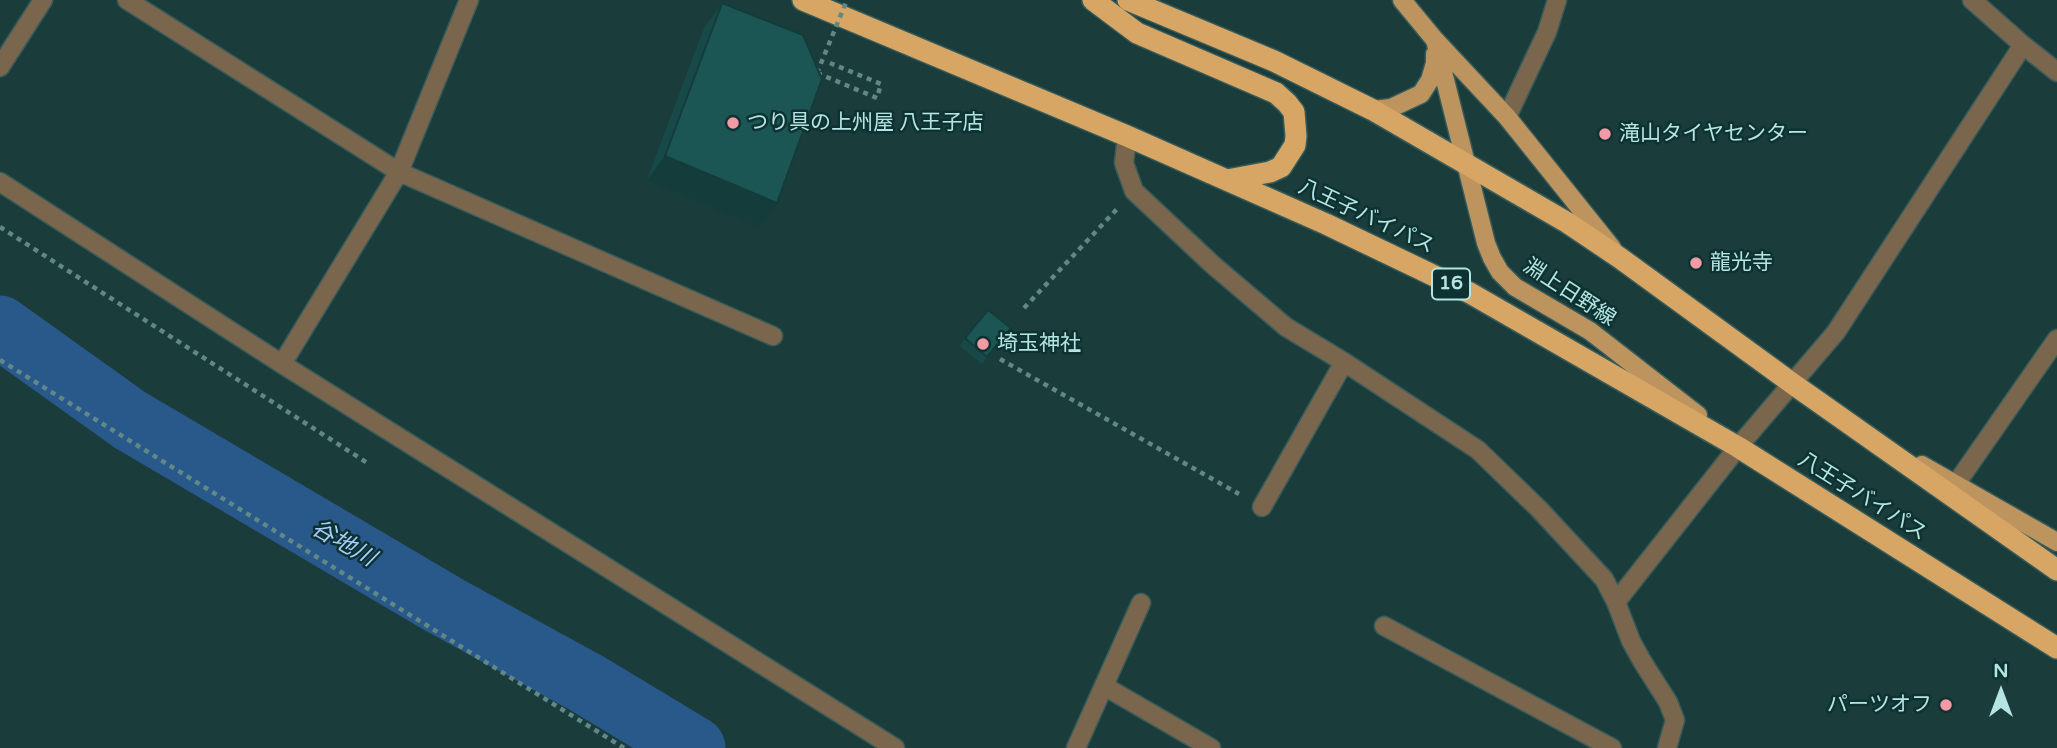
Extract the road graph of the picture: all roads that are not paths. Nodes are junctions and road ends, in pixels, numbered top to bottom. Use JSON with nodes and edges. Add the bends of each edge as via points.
{"nodes":[{"id":1,"x":43,"y":0,"type":"edge"},
{"id":2,"x":127,"y":0,"type":"edge"},
{"id":3,"x":469,"y":0,"type":"edge"},
{"id":4,"x":803,"y":0,"type":"edge"},
{"id":5,"x":1093,"y":0,"type":"edge"},
{"id":6,"x":1128,"y":0,"type":"edge"},
{"id":7,"x":1402,"y":0,"type":"edge"},
{"id":8,"x":1557,"y":0,"type":"edge"},
{"id":9,"x":1972,"y":0,"type":"edge"},
{"id":10,"x":1435,"y":40,"type":"junction"},
{"id":11,"x":2022,"y":45,"type":"junction"},
{"id":12,"x":0,"y":67,"type":"edge"},
{"id":13,"x":2057,"y":72,"type":"edge"},
{"id":14,"x":1373,"y":110,"type":"junction"},
{"id":15,"x":1507,"y":117,"type":"junction"},
{"id":16,"x":1126,"y":135,"type":"junction"},
{"id":17,"x":1467,"y":163,"type":"junction"},
{"id":18,"x":399,"y":172,"type":"junction"},
{"id":19,"x":1227,"y":180,"type":"junction"},
{"id":20,"x":0,"y":182,"type":"edge"},
{"id":21,"x":1620,"y":258,"type":"junction"},
{"id":22,"x":773,"y":336,"type":"dead end"},
{"id":23,"x":2057,"y":339,"type":"edge"},
{"id":24,"x":1344,"y":362,"type":"junction"},
{"id":25,"x":282,"y":364,"type":"junction"},
{"id":26,"x":1793,"y":384,"type":"junction"},
{"id":27,"x":1852,"y":425,"type":"junction"},
{"id":28,"x":1738,"y":447,"type":"junction"},
{"id":29,"x":1956,"y":484,"type":"junction"},
{"id":30,"x":1262,"y":507,"type":"road end"},
{"id":31,"x":2057,"y":541,"type":"edge"},
{"id":32,"x":2057,"y":570,"type":"edge"},
{"id":33,"x":1616,"y":602,"type":"junction"},
{"id":34,"x":1141,"y":603,"type":"dead end"},
{"id":35,"x":1384,"y":626,"type":"dead end"},
{"id":36,"x":2057,"y":648,"type":"edge"},
{"id":37,"x":1104,"y":686,"type":"junction"},
{"id":38,"x":895,"y":748,"type":"edge"},
{"id":39,"x":1076,"y":748,"type":"edge"},
{"id":40,"x":1211,"y":748,"type":"edge"},
{"id":41,"x":1612,"y":748,"type":"edge"},
{"id":42,"x":1667,"y":748,"type":"edge"}],
"edges":[{"from":1,"to":12,"type":"street"},
{"from":2,"to":18,"type":"street"},
{"from":3,"to":18,"type":"street"},
{"from":4,"to":16,"type":"highway","name":"八王子バイパス","number":"16"},
{"from":5,"to":19,"type":"highway","via":[[1137,33],[1276,93],[1287,103],[1294,113],[1296,135],[1281,167]]},
{"from":6,"to":14,"type":"highway","via":[[1274,61]]},
{"from":7,"to":10,"type":"main road","name":"淵上日野線"},
{"from":8,"to":15,"type":"street"},
{"from":9,"to":11,"type":"street"},
{"from":10,"to":14,"type":"main road","via":[[1435,64],[1422,94],[1391,108]]},
{"from":10,"to":15,"type":"main road","name":"淵上日野線"},
{"from":10,"to":17,"type":"main road","name":"淵上日野線"},
{"from":11,"to":13,"type":"street"},
{"from":11,"to":26,"type":"street","via":[[1836,332]]},
{"from":14,"to":17,"type":"highway"},
{"from":15,"to":21,"type":"main road","name":"淵上日野線"},
{"from":16,"to":19,"type":"highway","name":"八王子バイパス","number":"16"},
{"from":16,"to":24,"type":"street","via":[[1124,163],[1134,191],[1286,327]]},
{"from":17,"to":21,"type":"highway"},
{"from":17,"to":28,"type":"main road","name":"淵上日野線","via":[[1486,243],[1506,280],[1590,331]]},
{"from":18,"to":22,"type":"street"},
{"from":18,"to":25,"type":"street"},
{"from":19,"to":28,"type":"highway","name":"八王子バイパス","number":"16","via":[[1470,293]]},
{"from":20,"to":25,"type":"street"},
{"from":21,"to":26,"type":"highway"},
{"from":23,"to":29,"type":"street"},
{"from":24,"to":30,"type":"street"},
{"from":24,"to":33,"type":"street","via":[[1478,450],[1604,579]]},
{"from":25,"to":38,"type":"street"},
{"from":26,"to":27,"type":"highway"},
{"from":26,"to":28,"type":"street"},
{"from":27,"to":29,"type":"main road"},
{"from":27,"to":32,"type":"highway"},
{"from":28,"to":33,"type":"street"},
{"from":28,"to":36,"type":"highway","name":"八王子バイパス","number":"16"},
{"from":29,"to":31,"type":"main road"},
{"from":33,"to":42,"type":"street","via":[[1631,640],[1675,720]]},
{"from":34,"to":37,"type":"street"},
{"from":35,"to":41,"type":"street"},
{"from":37,"to":39,"type":"street"},
{"from":37,"to":40,"type":"street"}]}
